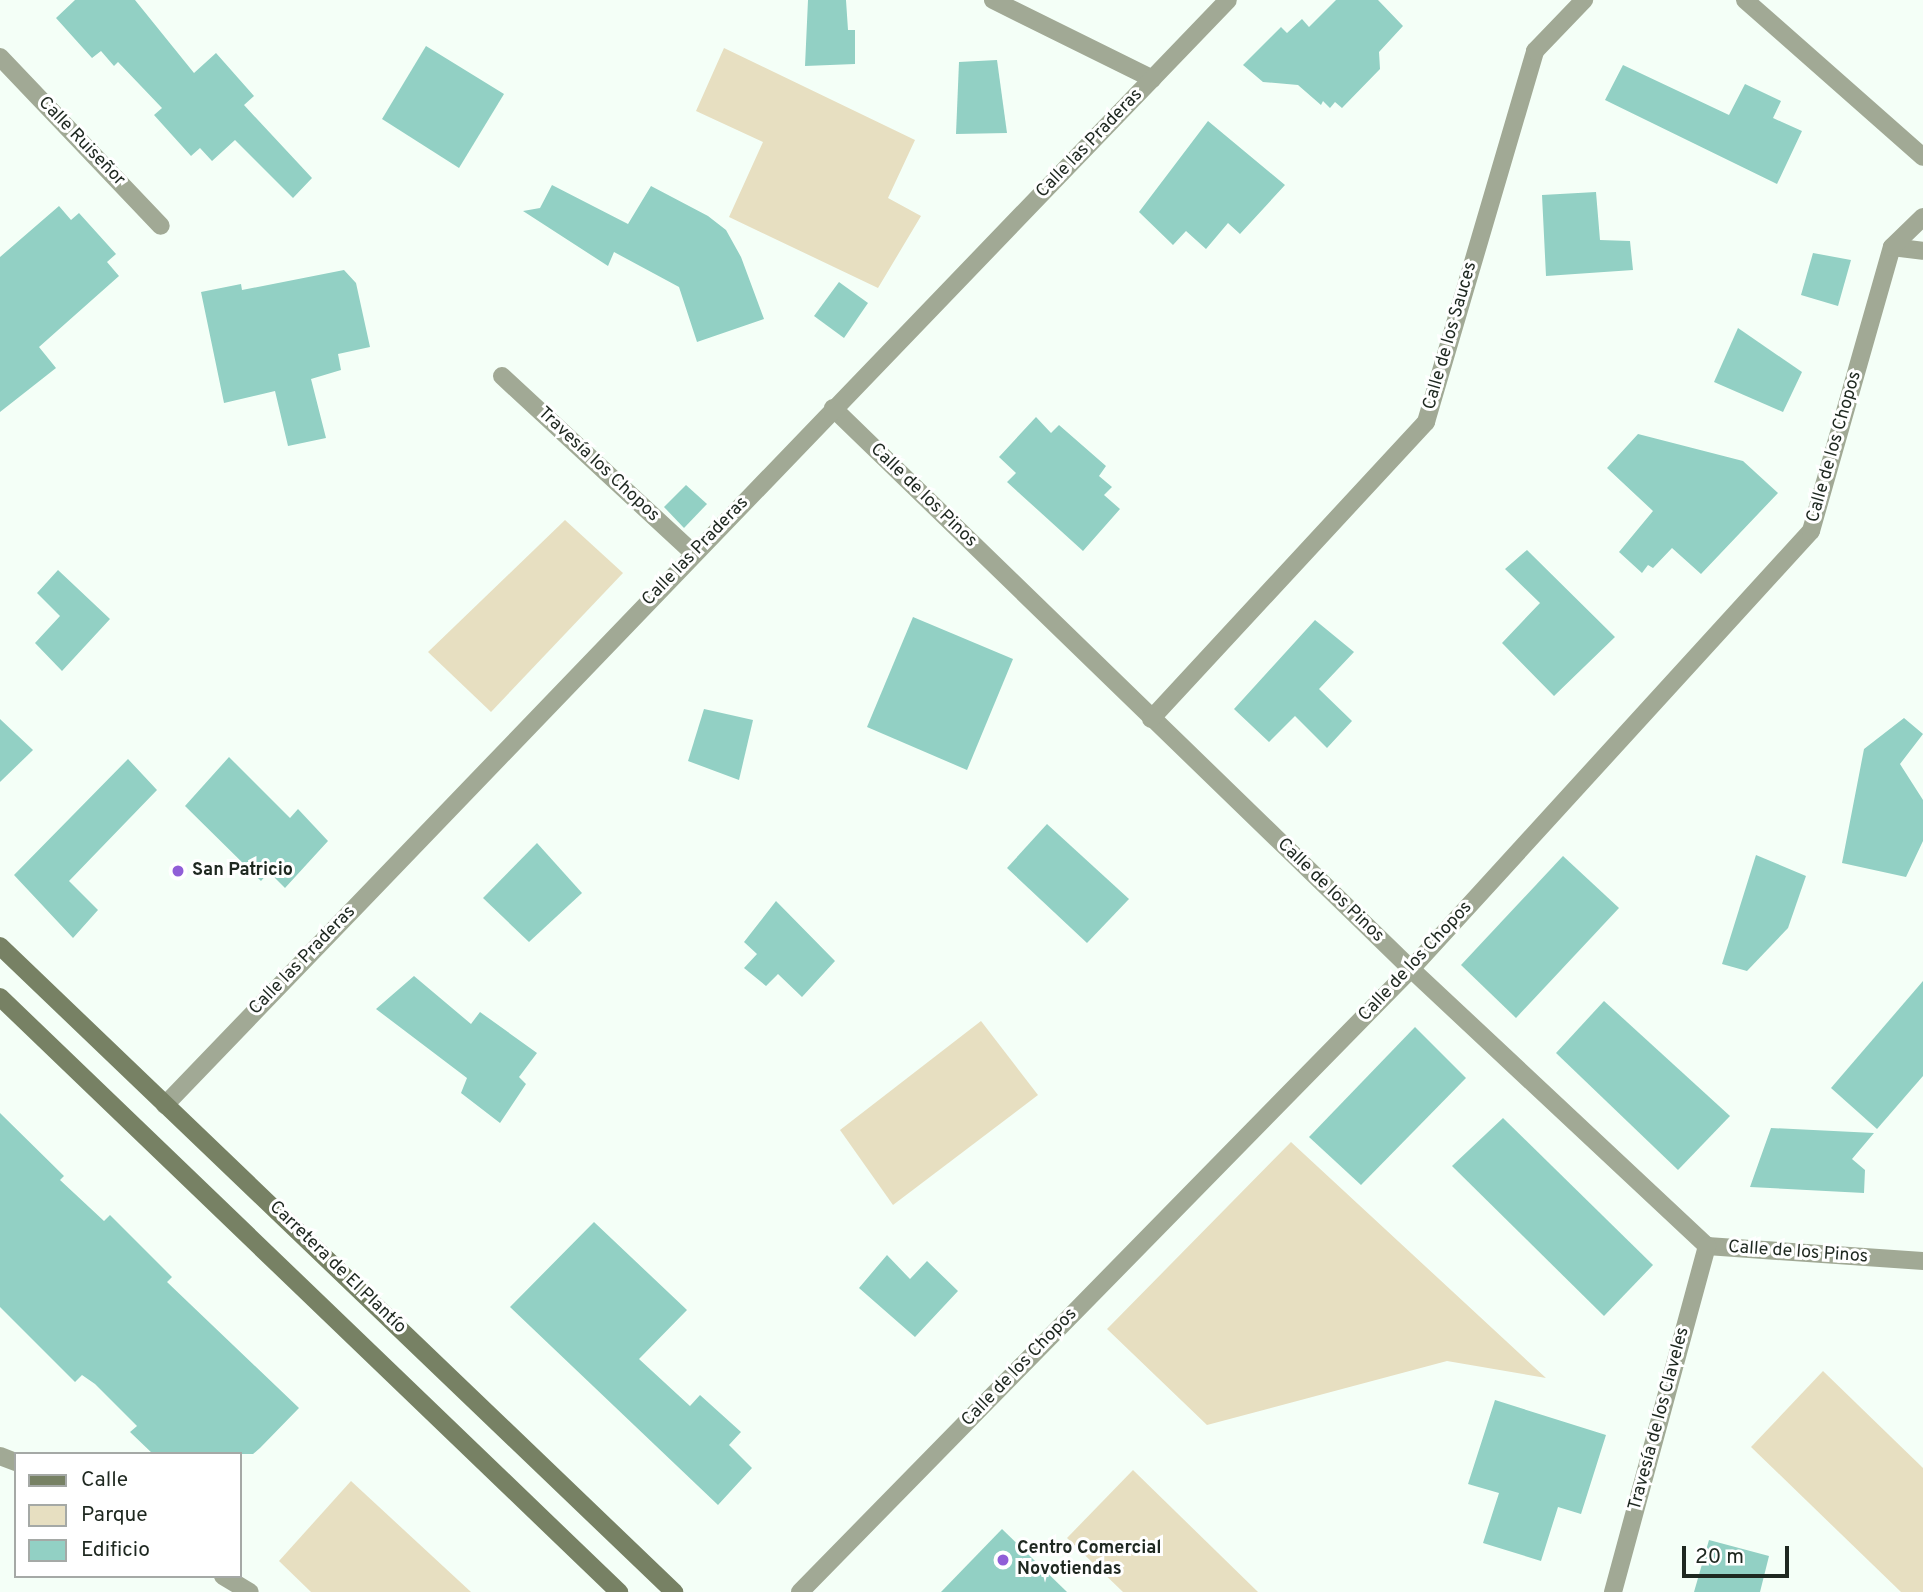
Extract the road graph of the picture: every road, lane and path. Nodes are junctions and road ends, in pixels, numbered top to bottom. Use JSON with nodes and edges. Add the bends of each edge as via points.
{"nodes":[{"id":1,"x":993,"y":0,"type":"edge"},
{"id":2,"x":1228,"y":0,"type":"edge"},
{"id":3,"x":1584,"y":0,"type":"edge"},
{"id":4,"x":1745,"y":0,"type":"edge"},
{"id":5,"x":0,"y":57,"type":"edge"},
{"id":6,"x":1153,"y":79,"type":"junction"},
{"id":7,"x":1923,"y":157,"type":"edge"},
{"id":8,"x":1923,"y":217,"type":"edge"},
{"id":9,"x":161,"y":226,"type":"dead end"},
{"id":10,"x":1892,"y":247,"type":"junction"},
{"id":11,"x":1923,"y":251,"type":"edge"},
{"id":12,"x":502,"y":376,"type":"dead end"},
{"id":13,"x":833,"y":408,"type":"junction"},
{"id":14,"x":694,"y":554,"type":"junction"},
{"id":15,"x":1151,"y":719,"type":"junction"},
{"id":16,"x":0,"y":946,"type":"edge"},
{"id":17,"x":1411,"y":969,"type":"junction"},
{"id":18,"x":0,"y":997,"type":"edge"},
{"id":19,"x":165,"y":1105,"type":"junction"},
{"id":20,"x":1707,"y":1246,"type":"junction"},
{"id":21,"x":1922,"y":1257,"type":"edge"},
{"id":22,"x":226,"y":1578,"type":"edge"},
{"id":23,"x":250,"y":1592,"type":"edge"},
{"id":24,"x":619,"y":1592,"type":"edge"},
{"id":25,"x":674,"y":1592,"type":"edge"},
{"id":26,"x":800,"y":1592,"type":"edge"},
{"id":27,"x":1613,"y":1592,"type":"edge"}],
"edges":[{"from":1,"to":6,"type":"street"},
{"from":2,"to":6,"type":"street","name":"Calle las Praderas"},
{"from":3,"to":15,"type":"street","name":"Calle de los Sauces","via":[[1535,51],[1426,422]]},
{"from":4,"to":7,"type":"street"},
{"from":5,"to":9,"type":"street","name":"Calle Ruiseñor"},
{"from":6,"to":13,"type":"street","name":"Calle las Praderas"},
{"from":8,"to":10,"type":"street"},
{"from":10,"to":11,"type":"street"},
{"from":10,"to":17,"type":"street","name":"Calle de los Chopos","via":[[1811,531]]},
{"from":12,"to":14,"type":"street","name":"Travesía los Chopos"},
{"from":13,"to":14,"type":"street","name":"Calle las Praderas"},
{"from":13,"to":15,"type":"street","name":"Calle de los Pinos"},
{"from":14,"to":19,"type":"street","name":"Calle las Praderas"},
{"from":15,"to":17,"type":"street","name":"Calle de los Pinos"},
{"from":16,"to":19,"type":"street","name":"Carretera de El Plantío"},
{"from":17,"to":20,"type":"street","name":"Calle de los Pinos"},
{"from":17,"to":26,"type":"street","name":"Calle de los Chopos"},
{"from":18,"to":24,"type":"street"},
{"from":19,"to":25,"type":"street","name":"Carretera de El Plantío"},
{"from":20,"to":21,"type":"street","name":"Calle de los Pinos"},
{"from":20,"to":27,"type":"street","name":"Travesía de los Claveles"},
{"from":22,"to":23,"type":"street"}]}
